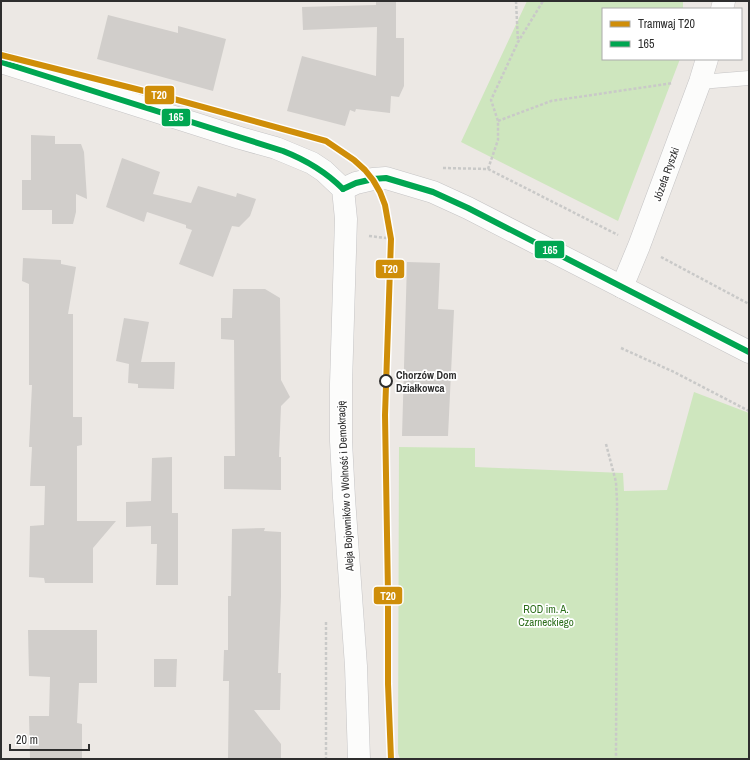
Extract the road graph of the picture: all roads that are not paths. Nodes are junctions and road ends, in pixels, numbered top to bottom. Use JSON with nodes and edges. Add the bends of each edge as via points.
{"nodes":[{"id":1,"x":707,"y":60,"type":"edge"},
{"id":2,"x":1,"y":62,"type":"edge"},
{"id":3,"x":749,"y":78,"type":"edge"},
{"id":4,"x":700,"y":82,"type":"junction"},
{"id":5,"x":343,"y":189,"type":"junction"},
{"id":6,"x":622,"y":287,"type":"junction"},
{"id":7,"x":749,"y":352,"type":"edge"},
{"id":8,"x":359,"y":759,"type":"edge"}],
"edges":[{"from":1,"to":4,"type":"street","name":"Józefa Ryszki"},
{"from":2,"to":5,"type":"street","via":[[276,148],[312,163]]},
{"from":3,"to":4,"type":"lane"},
{"from":4,"to":6,"type":"street","name":"Józefa Ryszki"},
{"from":5,"to":6,"type":"street","via":[[356,183],[386,178],[433,192]]},
{"from":5,"to":8,"type":"street","name":"Aleja Bojowników o Wolność i Demokrację","via":[[346,220],[341,441],[356,666]]},
{"from":6,"to":7,"type":"street"}]}
